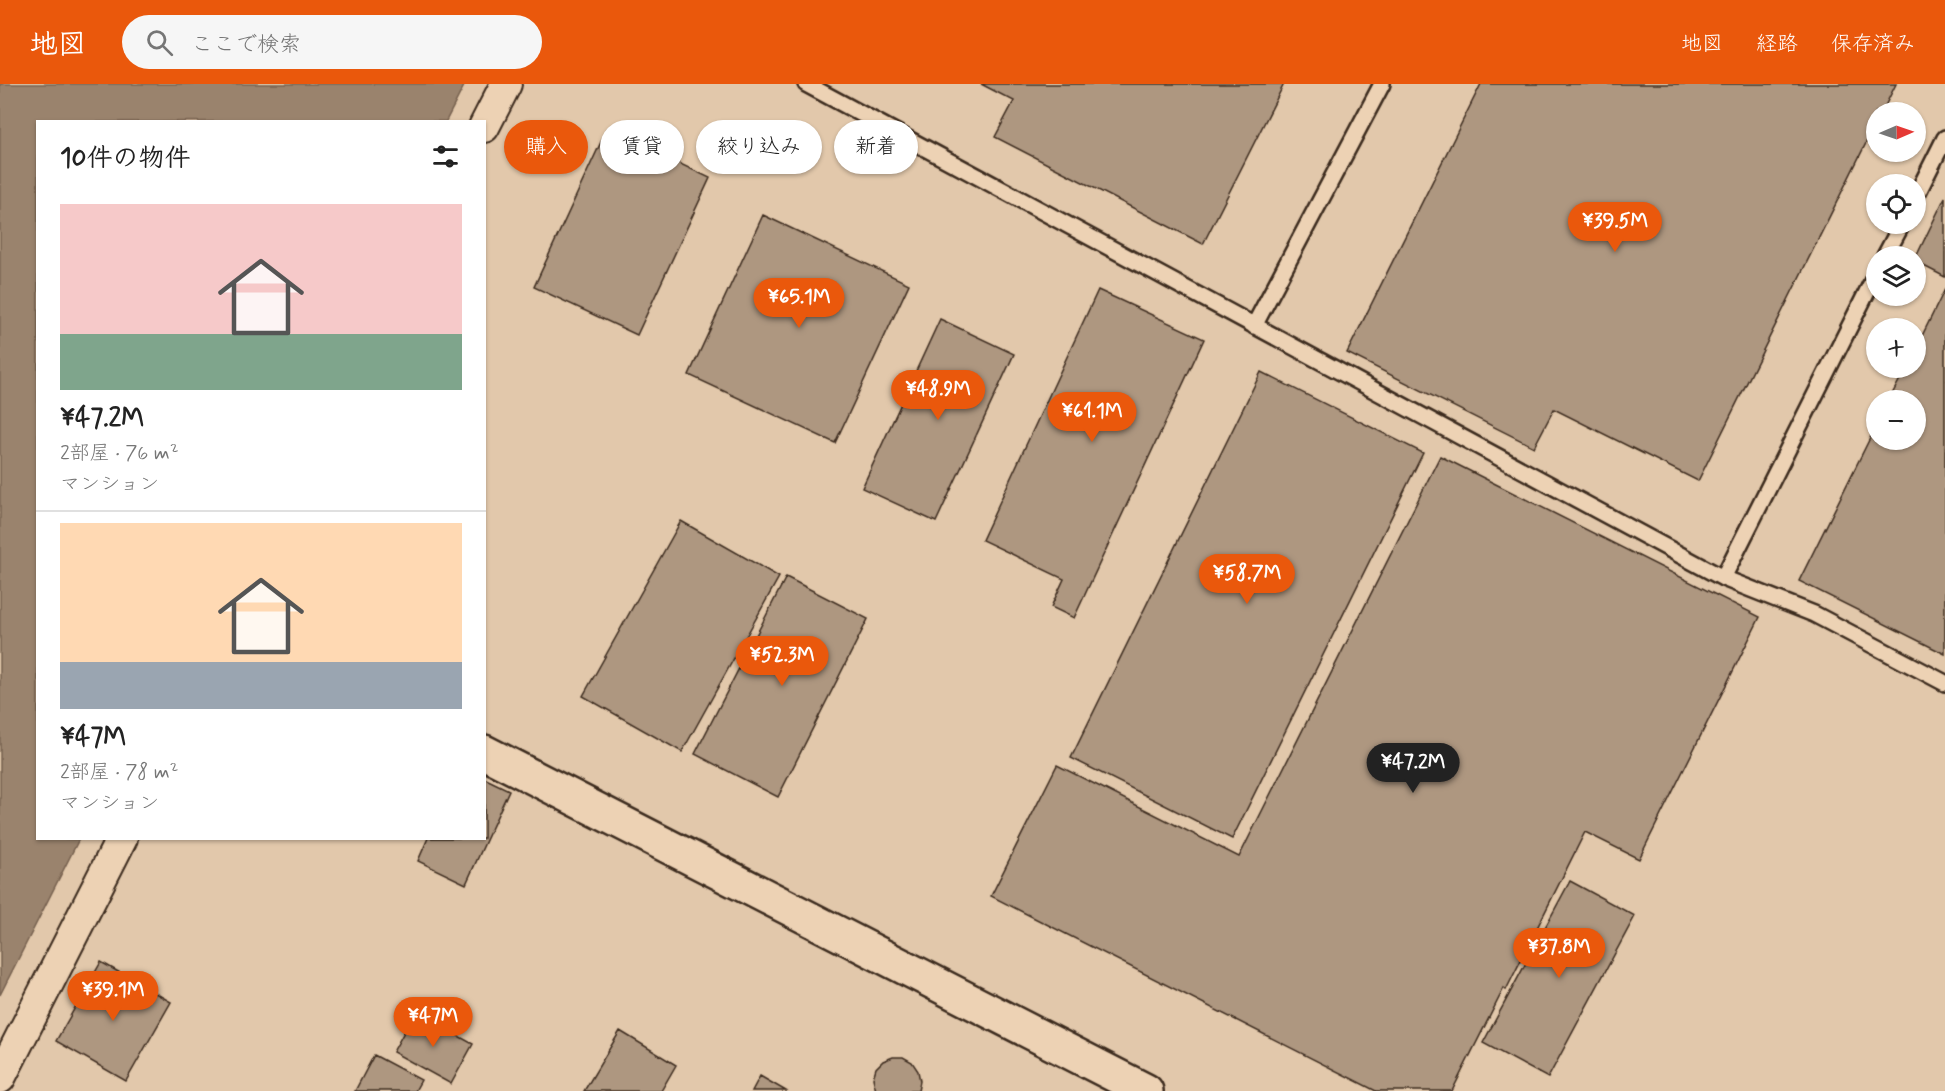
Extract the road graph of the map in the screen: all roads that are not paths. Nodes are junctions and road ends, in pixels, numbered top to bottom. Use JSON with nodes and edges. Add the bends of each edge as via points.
{"nodes":[{"id":1,"x":506,"y":84,"type":"edge"},
{"id":2,"x":806,"y":84,"type":"edge"},
{"id":3,"x":1382,"y":84,"type":"edge"},
{"id":4,"x":827,"y":89,"type":"edge"},
{"id":5,"x":486,"y":123,"type":"edge"},
{"id":6,"x":1945,"y":138,"type":"edge"},
{"id":7,"x":1926,"y":176,"type":"edge"},
{"id":8,"x":1866,"y":294,"type":"edge"},
{"id":9,"x":1254,"y":326,"type":"junction"},
{"id":10,"x":1723,"y":578,"type":"junction"},
{"id":11,"x":1945,"y":683,"type":"edge"},
{"id":12,"x":486,"y":753,"type":"edge"},
{"id":13,"x":121,"y":840,"type":"edge"},
{"id":14,"x":0,"y":1078,"type":"edge"},
{"id":15,"x":1105,"y":1082,"type":"edge"},
{"id":16,"x":1146,"y":1091,"type":"edge"}],
"edges":[{"from":1,"to":5,"type":"street"},
{"from":2,"to":4,"type":"lane"},
{"from":3,"to":9,"type":"lane"},
{"from":4,"to":9,"type":"lane"},
{"from":6,"to":7,"type":"lane"},
{"from":8,"to":10,"type":"lane"},
{"from":9,"to":10,"type":"lane"},
{"from":10,"to":11,"type":"lane","via":[[1814,614]]},
{"from":12,"to":15,"type":"street"},
{"from":13,"to":14,"type":"street"},
{"from":15,"to":16,"type":"street"}]}
